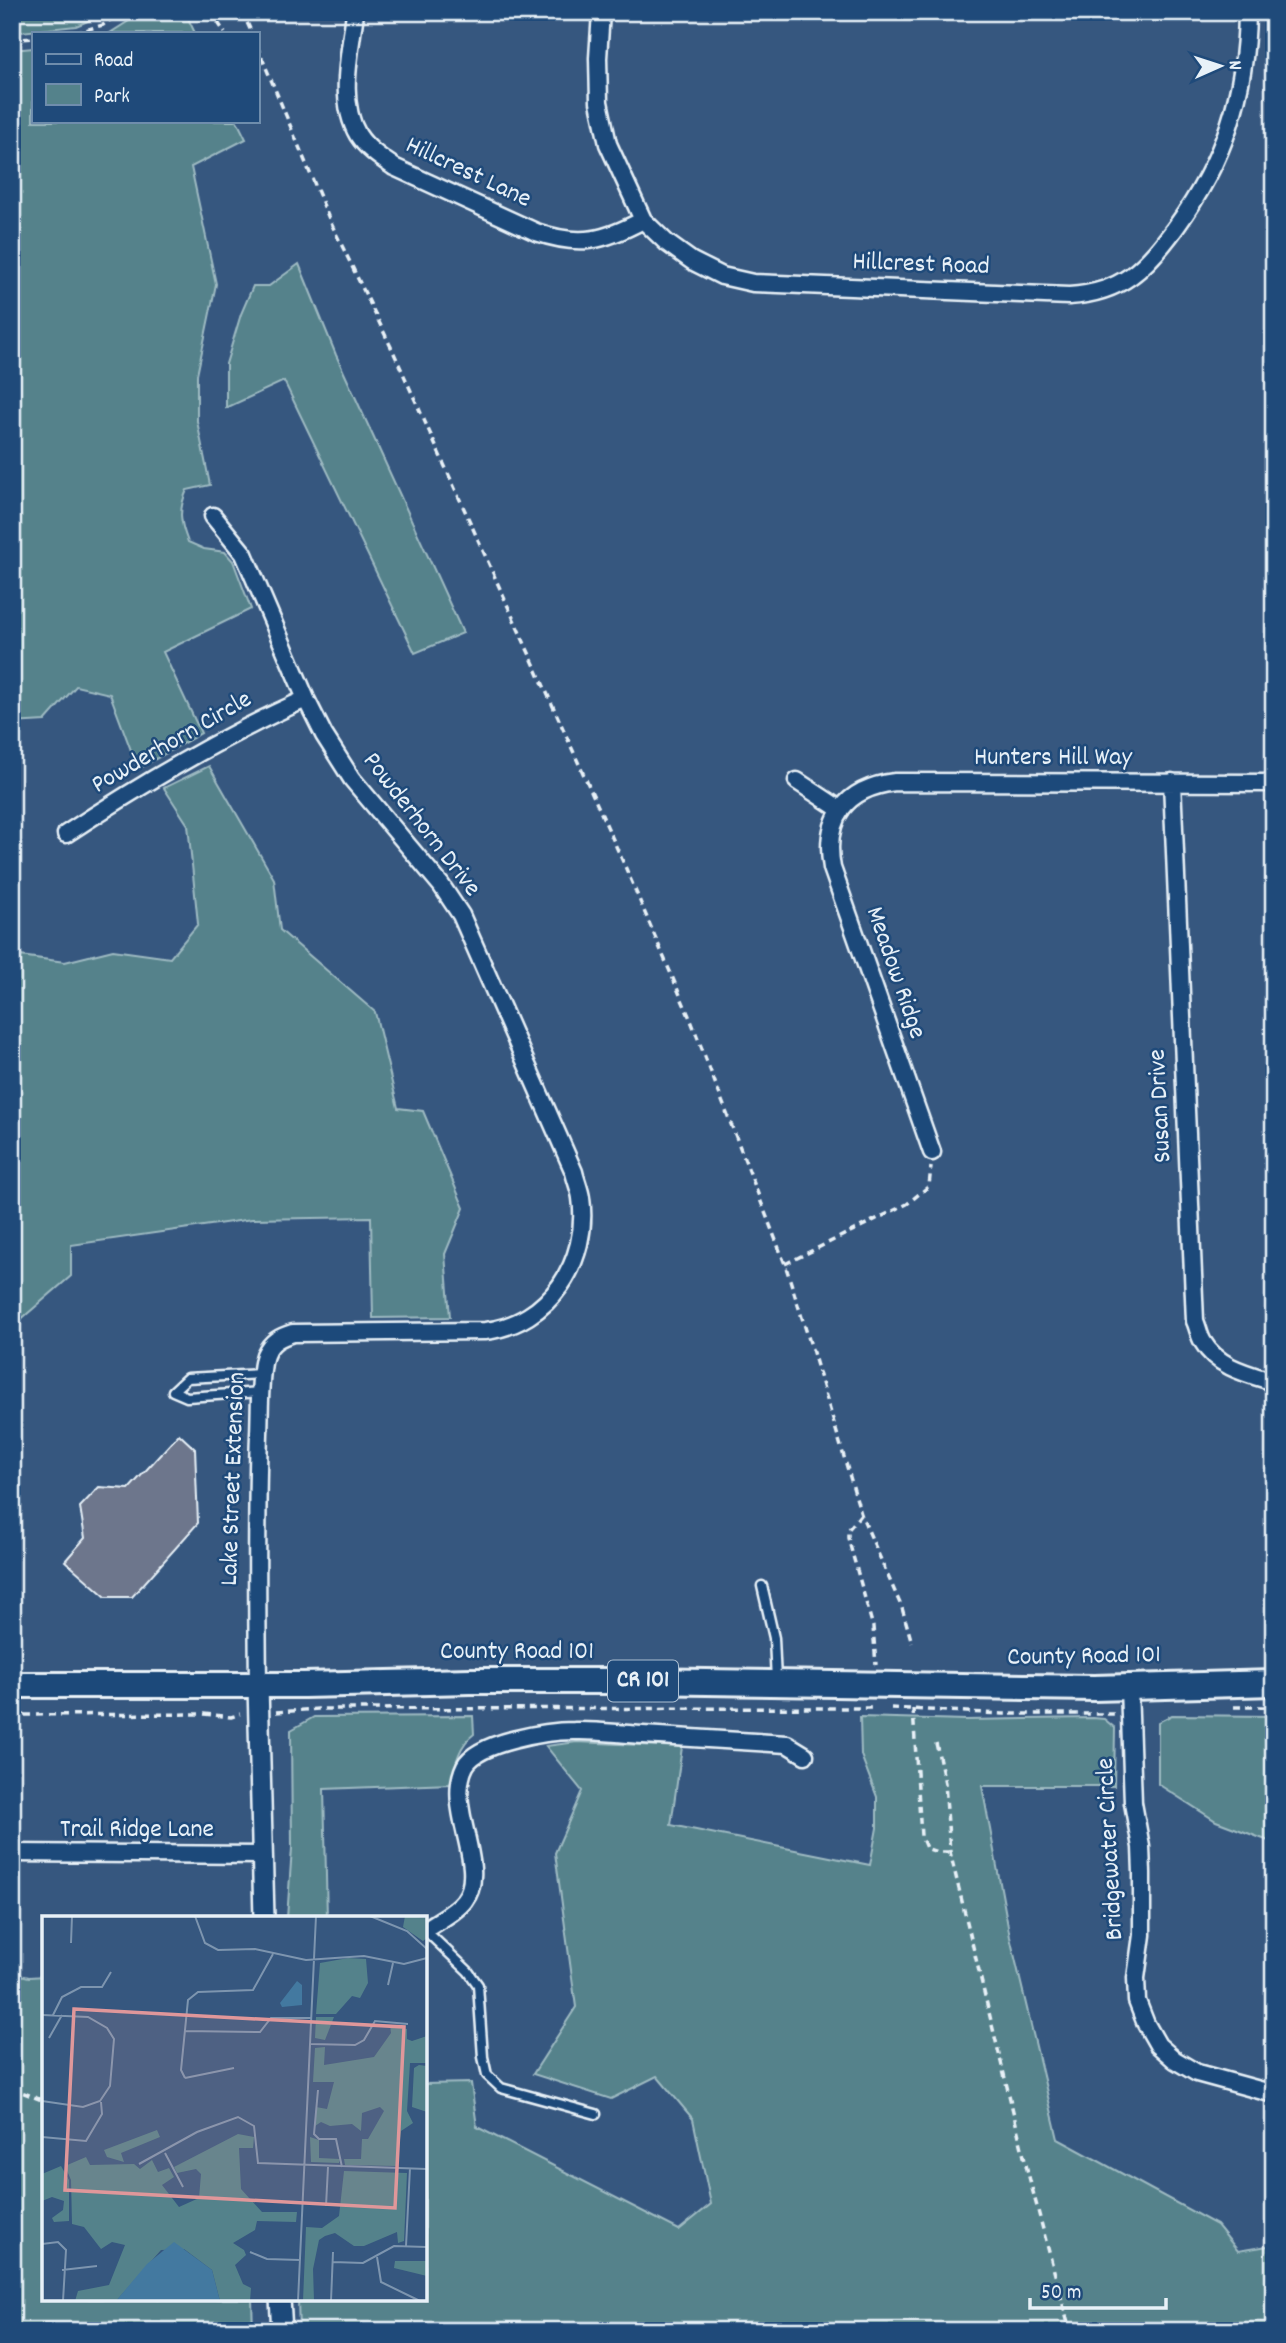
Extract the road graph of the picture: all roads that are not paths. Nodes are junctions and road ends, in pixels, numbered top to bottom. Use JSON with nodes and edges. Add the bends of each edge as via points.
{"nodes":[{"id":1,"x":355,"y":12,"type":"edge"},
{"id":2,"x":601,"y":12,"type":"edge"},
{"id":3,"x":1247,"y":12,"type":"edge"},
{"id":4,"x":643,"y":220,"type":"junction"},
{"id":5,"x":213,"y":516,"type":"dead end"},
{"id":6,"x":306,"y":699,"type":"junction"},
{"id":7,"x":797,"y":781,"type":"dead end"},
{"id":8,"x":1172,"y":782,"type":"junction"},
{"id":9,"x":1274,"y":783,"type":"edge"},
{"id":10,"x":841,"y":810,"type":"junction"},
{"id":11,"x":65,"y":834,"type":"dead end"},
{"id":12,"x":932,"y":1152,"type":"road end"},
{"id":13,"x":574,"y":1172,"type":"joint"},
{"id":14,"x":263,"y":1374,"type":"junction"},
{"id":15,"x":1274,"y":1382,"type":"edge"},
{"id":16,"x":261,"y":1392,"type":"junction"},
{"id":17,"x":762,"y":1586,"type":"dead end"},
{"id":18,"x":1274,"y":1683,"type":"edge"},
{"id":19,"x":776,"y":1684,"type":"junction"},
{"id":20,"x":12,"y":1685,"type":"edge"},
{"id":21,"x":258,"y":1685,"type":"junction"},
{"id":22,"x":1129,"y":1687,"type":"junction"},
{"id":23,"x":805,"y":1755,"type":"dead end"},
{"id":24,"x":12,"y":1853,"type":"edge"},
{"id":25,"x":261,"y":1855,"type":"junction"},
{"id":26,"x":264,"y":1916,"type":"edge"},
{"id":27,"x":427,"y":1929,"type":"edge"},
{"id":28,"x":427,"y":1932,"type":"edge"},
{"id":29,"x":1274,"y":2094,"type":"edge"},
{"id":30,"x":596,"y":2114,"type":"dead end"},
{"id":31,"x":281,"y":2301,"type":"edge"},
{"id":32,"x":282,"y":2331,"type":"edge"}],
"edges":[{"from":1,"to":4,"type":"street","name":"Hillcrest Lane","via":[[349,112],[358,134],[374,153],[394,167],[556,239],[599,240]]},
{"from":2,"to":4,"type":"street","name":"Hillcrest Road","via":[[599,102],[608,144]]},
{"from":3,"to":4,"type":"street","name":"Hillcrest Road","via":[[1247,47],[1238,100],[1222,150],[1198,197],[1134,276],[1092,295],[753,283],[722,276],[692,261]]},
{"from":5,"to":6,"type":"street","name":"Powderhorn Drive","via":[[244,554]]},
{"from":6,"to":11,"type":"street","name":"Powderhorn Circle","via":[[222,740]]},
{"from":6,"to":13,"type":"street","name":"Powderhorn Drive","via":[[352,779],[461,915]]},
{"from":7,"to":10,"type":"street"},
{"from":8,"to":9,"type":"street","name":"Hunters Hill Way"},
{"from":8,"to":10,"type":"street","name":"Hunters Hill Way","via":[[895,782],[855,794]]},
{"from":8,"to":15,"type":"street","name":"Susan Drive","via":[[1195,1321],[1202,1342],[1217,1359]]},
{"from":10,"to":12,"type":"street","name":"Meadow Ridge","via":[[831,827],[831,868]]},
{"from":13,"to":14,"type":"street","name":"Lake Street Extension","via":[[582,1226],[576,1253],[567,1278],[550,1301],[527,1318],[485,1331],[293,1333],[270,1345]]},
{"from":14,"to":16,"type":"street","name":"Lake Street Extension"},
{"from":14,"to":16,"type":"lane","via":[[187,1378],[173,1391],[187,1397]]},
{"from":16,"to":21,"type":"street","name":"Lake Street Extension"},
{"from":17,"to":19,"type":"lane","via":[[774,1638]]},
{"from":18,"to":22,"type":"main road","name":"County Road 101","number":"CR 101"},
{"from":19,"to":21,"type":"main road","name":"County Road 101","number":"CR 101","via":[[470,1681]]},
{"from":19,"to":22,"type":"main road","name":"County Road 101","number":"CR 101"},
{"from":20,"to":21,"type":"main road","name":"County Road 101","number":"CR 101"},
{"from":21,"to":25,"type":"street","name":"Lake Street Extension"},
{"from":22,"to":29,"type":"street","name":"Bridgewater Circle","via":[[1133,1803],[1142,1873],[1137,2001],[1158,2045],[1175,2060],[1197,2073]]},
{"from":23,"to":27,"type":"street","via":[[787,1744],[572,1731],[519,1738],[474,1755],[461,1777],[459,1798],[472,1887],[463,1902]]},
{"from":24,"to":25,"type":"street","name":"Trail Ridge Lane"},
{"from":25,"to":26,"type":"street","name":"Lake Street Extension"},
{"from":28,"to":30,"type":"lane","via":[[478,1985],[488,2075],[501,2088]]},
{"from":31,"to":32,"type":"street"}]}
